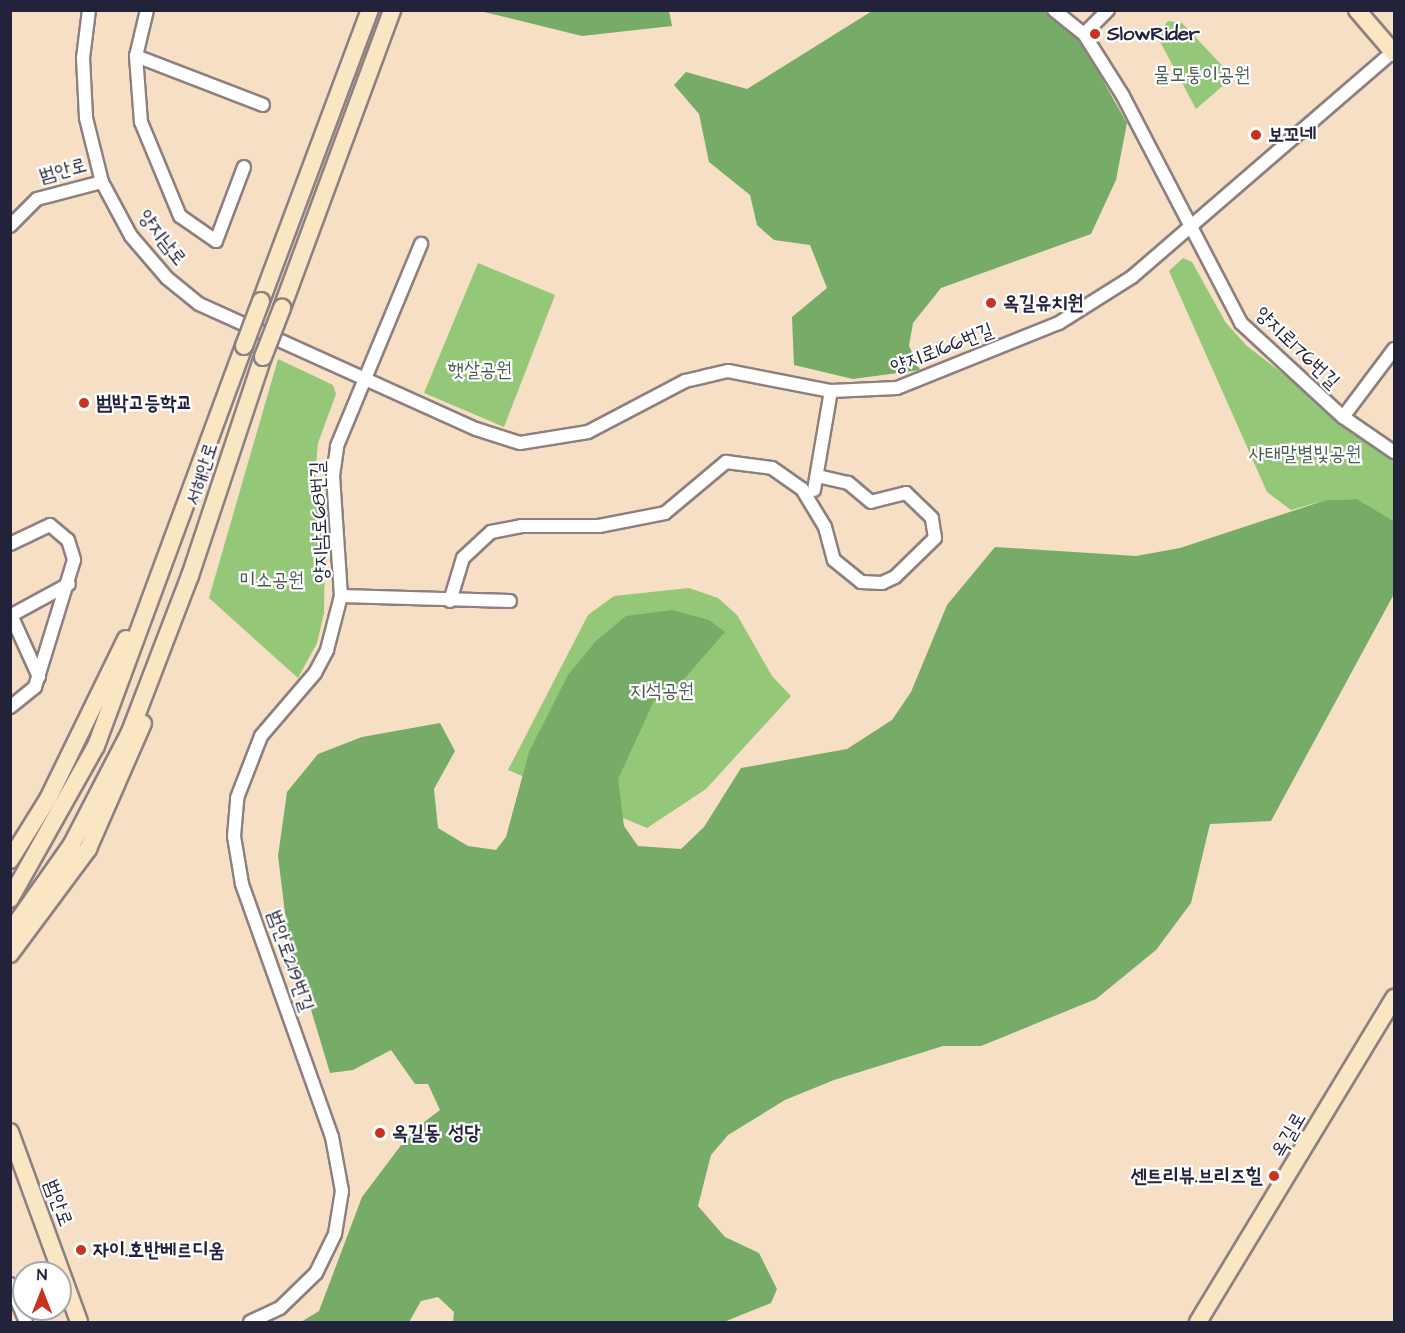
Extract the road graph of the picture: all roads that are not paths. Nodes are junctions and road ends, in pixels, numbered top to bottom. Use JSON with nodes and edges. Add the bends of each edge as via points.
{"nodes":[{"id":1,"x":89,"y":10,"type":"edge"},
{"id":2,"x":147,"y":10,"type":"edge"},
{"id":3,"x":370,"y":10,"type":"edge"},
{"id":4,"x":392,"y":10,"type":"edge"},
{"id":5,"x":1054,"y":10,"type":"edge"},
{"id":6,"x":1108,"y":10,"type":"edge"},
{"id":7,"x":1357,"y":10,"type":"edge"},
{"id":8,"x":1084,"y":34,"type":"junction"},
{"id":9,"x":1394,"y":53,"type":"edge"},
{"id":10,"x":136,"y":56,"type":"junction"},
{"id":11,"x":263,"y":105,"type":"dead end"},
{"id":12,"x":244,"y":167,"type":"dead end"},
{"id":13,"x":102,"y":182,"type":"junction"},
{"id":14,"x":10,"y":226,"type":"edge"},
{"id":15,"x":1189,"y":228,"type":"junction"},
{"id":16,"x":421,"y":244,"type":"dead end"},
{"id":17,"x":1395,"y":349,"type":"edge"},
{"id":18,"x":362,"y":378,"type":"junction"},
{"id":19,"x":831,"y":391,"type":"junction"},
{"id":20,"x":1343,"y":417,"type":"junction"},
{"id":21,"x":1395,"y":452,"type":"edge"},
{"id":22,"x":817,"y":476,"type":"junction"},
{"id":23,"x":814,"y":490,"type":"dead end"},
{"id":24,"x":10,"y":544,"type":"edge"},
{"id":25,"x":162,"y":565,"type":"junction"},
{"id":26,"x":190,"y":576,"type":"junction"},
{"id":27,"x":69,"y":584,"type":"junction"},
{"id":28,"x":341,"y":596,"type":"junction"},
{"id":29,"x":450,"y":601,"type":"junction"},
{"id":30,"x":510,"y":601,"type":"dead end"},
{"id":31,"x":11,"y":616,"type":"edge"},
{"id":32,"x":39,"y":677,"type":"junction"},
{"id":33,"x":10,"y":707,"type":"edge"},
{"id":34,"x":10,"y":860,"type":"edge"},
{"id":35,"x":10,"y":899,"type":"edge"},
{"id":36,"x":10,"y":932,"type":"edge"},
{"id":37,"x":10,"y":954,"type":"edge"},
{"id":38,"x":1395,"y":998,"type":"edge"},
{"id":39,"x":10,"y":1132,"type":"edge"},
{"id":40,"x":10,"y":1284,"type":"edge"},
{"id":41,"x":267,"y":1319,"type":"edge"},
{"id":42,"x":26,"y":1323,"type":"edge"},
{"id":43,"x":79,"y":1323,"type":"edge"},
{"id":44,"x":250,"y":1323,"type":"edge"},
{"id":45,"x":1198,"y":1323,"type":"edge"}],
"edges":[{"from":1,"to":13,"type":"street","name":"양지남로","via":[[83,58],[86,118]]},
{"from":2,"to":10,"type":"street"},
{"from":3,"to":25,"type":"main road","name":"서해안로","bridge":true},
{"from":4,"to":26,"type":"main road","name":"서해안로","bridge":true,"via":[[263,357]]},
{"from":5,"to":8,"type":"street","name":"양지로176번길"},
{"from":6,"to":8,"type":"street"},
{"from":7,"to":9,"type":"main road"},
{"from":8,"to":15,"type":"street","name":"양지로176번길","via":[[1124,96]]},
{"from":9,"to":15,"type":"street","name":"양지로166번길"},
{"from":10,"to":11,"type":"street"},
{"from":10,"to":12,"type":"street","via":[[141,122],[159,175],[180,216],[216,242]]},
{"from":13,"to":14,"type":"street","name":"범안로","via":[[37,199]]},
{"from":13,"to":18,"type":"street","name":"양지남로","via":[[131,236],[167,278],[199,304]]},
{"from":15,"to":19,"type":"street","name":"양지로166번길","via":[[1109,294],[1059,323],[897,388]]},
{"from":15,"to":20,"type":"street","name":"양지로176번길","via":[[1241,322]]},
{"from":16,"to":18,"type":"street","name":"양지남로68번길"},
{"from":17,"to":20,"type":"street","name":"양지로176번길"},
{"from":18,"to":19,"type":"street","name":"양지로166번길","via":[[520,443],[588,432],[708,374],[754,372]]},
{"from":18,"to":28,"type":"street","name":"양지남로68번길","via":[[334,465]]},
{"from":19,"to":22,"type":"street"},
{"from":20,"to":21,"type":"street"},
{"from":22,"to":23,"type":"street"},
{"from":22,"to":29,"type":"street","via":[[848,483],[871,502],[906,493],[932,518],[935,538],[895,577],[882,583],[861,582],[834,560],[825,527],[802,489],[772,468],[726,462],[710,471],[688,500],[665,513],[599,526],[521,526],[491,532],[463,558]]},
{"from":24,"to":27,"type":"street","via":[[41,527],[58,528],[71,549]]},
{"from":25,"to":34,"type":"main road","via":[[48,799]]},
{"from":25,"to":35,"type":"main road","name":"서해안로","via":[[96,746]]},
{"from":26,"to":36,"type":"main road","name":"서해안로","via":[[130,732],[87,818]]},
{"from":26,"to":37,"type":"main road","via":[[133,757],[108,812],[65,884]]},
{"from":27,"to":31,"type":"street"},
{"from":27,"to":32,"type":"street"},
{"from":28,"to":29,"type":"street"},
{"from":28,"to":41,"type":"street","name":"범안로219번길","via":[[322,662],[268,726],[249,759],[234,824],[242,884],[332,1137],[341,1179],[339,1220],[324,1260],[294,1298]]},
{"from":29,"to":30,"type":"street"},
{"from":31,"to":32,"type":"street"},
{"from":32,"to":33,"type":"street","via":[[30,695]]},
{"from":38,"to":45,"type":"main road","name":"옥길로"},
{"from":39,"to":43,"type":"main road","name":"범안로"},
{"from":40,"to":42,"type":"street"},
{"from":41,"to":44,"type":"street","name":"범안로219번길"}]}
